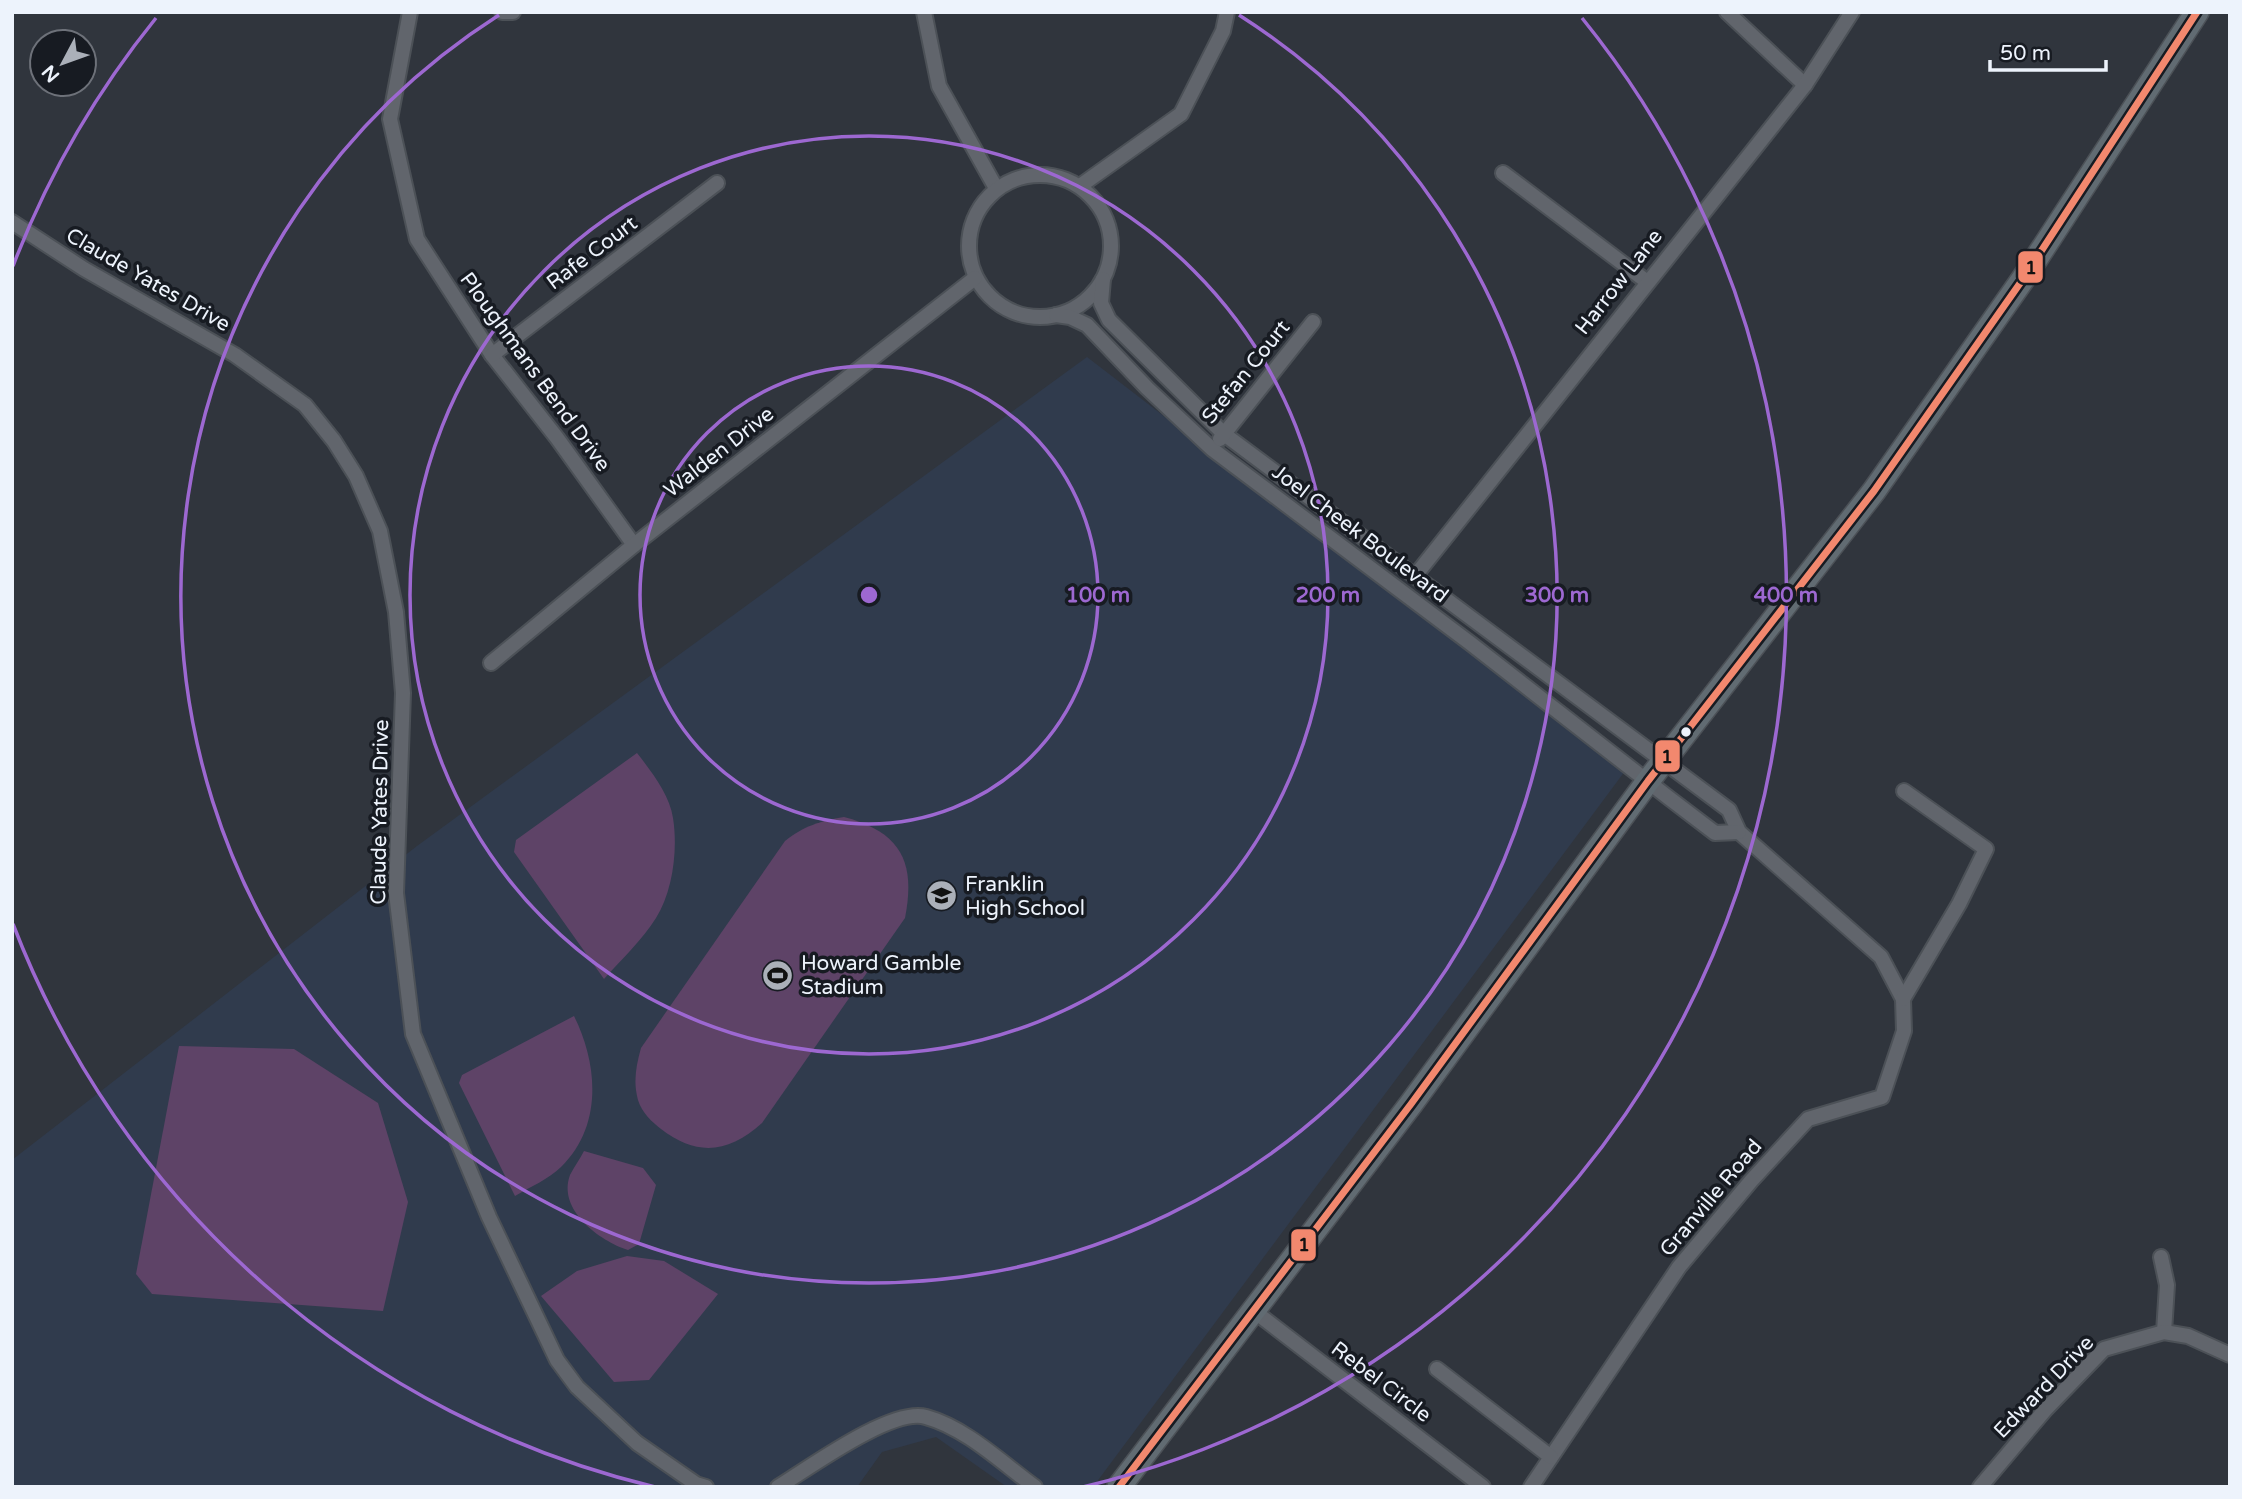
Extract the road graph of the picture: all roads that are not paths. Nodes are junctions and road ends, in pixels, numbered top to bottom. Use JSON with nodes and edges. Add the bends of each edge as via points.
{"nodes":[{"id":1,"x":410,"y":12,"type":"edge"},
{"id":2,"x":502,"y":12,"type":"edge"},
{"id":3,"x":513,"y":12,"type":"edge"},
{"id":4,"x":924,"y":12,"type":"edge"},
{"id":5,"x":1227,"y":12,"type":"edge"},
{"id":6,"x":1727,"y":12,"type":"edge"},
{"id":7,"x":1852,"y":12,"type":"edge"},
{"id":8,"x":2197,"y":12,"type":"edge"},
{"id":9,"x":1805,"y":85,"type":"junction"},
{"id":10,"x":1503,"y":173,"type":"dead end"},
{"id":11,"x":717,"y":183,"type":"dead end"},
{"id":12,"x":1080,"y":187,"type":"junction"},
{"id":13,"x":996,"y":188,"type":"junction"},
{"id":14,"x":12,"y":222,"type":"edge"},
{"id":15,"x":975,"y":278,"type":"junction"},
{"id":16,"x":1102,"y":279,"type":"junction"},
{"id":17,"x":1646,"y":281,"type":"junction"},
{"id":18,"x":1056,"y":315,"type":"junction"},
{"id":19,"x":1313,"y":322,"type":"dead end"},
{"id":20,"x":492,"y":355,"type":"junction"},
{"id":21,"x":1224,"y":434,"type":"junction"},
{"id":22,"x":1212,"y":449,"type":"junction"},
{"id":23,"x":634,"y":545,"type":"junction"},
{"id":24,"x":1415,"y":576,"type":"junction"},
{"id":25,"x":491,"y":663,"type":"dead end"},
{"id":26,"x":1588,"y":706,"type":"junction"},
{"id":27,"x":1576,"y":726,"type":"junction"},
{"id":28,"x":1663,"y":761,"type":"junction"},
{"id":29,"x":1648,"y":781,"type":"junction"},
{"id":30,"x":1904,"y":791,"type":"dead end"},
{"id":31,"x":1739,"y":832,"type":"junction"},
{"id":32,"x":1903,"y":999,"type":"junction"},
{"id":33,"x":2161,"y":1257,"type":"dead end"},
{"id":34,"x":1254,"y":1311,"type":"junction"},
{"id":35,"x":2164,"y":1332,"type":"junction"},
{"id":36,"x":2230,"y":1356,"type":"edge"},
{"id":37,"x":1437,"y":1369,"type":"dead end"},
{"id":38,"x":1551,"y":1457,"type":"junction"},
{"id":39,"x":706,"y":1487,"type":"edge"},
{"id":40,"x":778,"y":1487,"type":"edge"},
{"id":41,"x":1035,"y":1487,"type":"edge"},
{"id":42,"x":1119,"y":1487,"type":"edge"},
{"id":43,"x":1483,"y":1487,"type":"edge"},
{"id":44,"x":1531,"y":1487,"type":"edge"},
{"id":45,"x":1980,"y":1487,"type":"edge"}],
"edges":[{"from":1,"to":20,"type":"street","name":"Ploughmans Bend Drive","via":[[390,119],[417,239]]},
{"from":2,"to":3,"type":"street"},
{"from":4,"to":13,"type":"street","via":[[939,86]]},
{"from":5,"to":12,"type":"street","via":[[1223,32],[1181,114]]},
{"from":6,"to":9,"type":"street"},
{"from":7,"to":9,"type":"street","name":"Harrow Lane"},
{"from":8,"to":28,"type":"main road","via":[[2023,279],[1874,491]]},
{"from":9,"to":17,"type":"street","name":"Harrow Lane"},
{"from":10,"to":17,"type":"street"},
{"from":11,"to":20,"type":"street","name":"Rafe Court"},
{"from":12,"to":13,"type":"street","via":[[1060,177],[1034,174]]},
{"from":12,"to":16,"type":"street","via":[[1096,201],[1106,219],[1111,251]]},
{"from":13,"to":15,"type":"street","via":[[978,208],[970,228],[968,253]]},
{"from":14,"to":39,"type":"street","name":"Claude Yates Drive","via":[[235,355],[305,405],[356,476],[380,531],[396,612],[403,692],[396,893],[413,1034],[489,1217],[556,1360],[577,1387],[637,1443]]},
{"from":15,"to":18,"type":"street","via":[[1003,307],[1030,317]]},
{"from":15,"to":23,"type":"street","name":"Walden Drive"},
{"from":16,"to":18,"type":"street","via":[[1081,305]]},
{"from":16,"to":21,"type":"street","name":"Joel Cheek Boulevard","via":[[1101,303],[1109,320]]},
{"from":17,"to":24,"type":"street","name":"Harrow Lane"},
{"from":18,"to":22,"type":"street","name":"Joel Cheek Boulevard","via":[[1087,325]]},
{"from":19,"to":21,"type":"street","name":"Stefan Court"},
{"from":20,"to":23,"type":"street","name":"Ploughmans Bend Drive"},
{"from":21,"to":22,"type":"street","name":"Stefan Court"},
{"from":21,"to":24,"type":"street","name":"Joel Cheek Boulevard"},
{"from":22,"to":27,"type":"street","name":"Joel Cheek Boulevard"},
{"from":23,"to":25,"type":"street","name":"Walden Drive"},
{"from":24,"to":26,"type":"street","name":"Joel Cheek Boulevard"},
{"from":26,"to":27,"type":"street"},
{"from":26,"to":28,"type":"street","name":"Joel Cheek Boulevard"},
{"from":27,"to":29,"type":"street","name":"Joel Cheek Boulevard"},
{"from":28,"to":29,"type":"main road"},
{"from":28,"to":31,"type":"street","name":"Granville Road","via":[[1728,810]]},
{"from":29,"to":31,"type":"street","via":[[1715,833]]},
{"from":29,"to":34,"type":"main road"},
{"from":30,"to":32,"type":"street","via":[[1986,849]]},
{"from":31,"to":32,"type":"street","name":"Granville Road","via":[[1881,957]]},
{"from":32,"to":38,"type":"street","name":"Granville Road","via":[[1904,1031],[1882,1097],[1808,1119],[1679,1267]]},
{"from":33,"to":35,"type":"street","via":[[2167,1285]]},
{"from":34,"to":42,"type":"main road"},
{"from":34,"to":43,"type":"street","name":"Rebel Circle"},
{"from":35,"to":36,"type":"street","via":[[2188,1336]]},
{"from":35,"to":45,"type":"street","name":"Edward Drive","via":[[2104,1349]]},
{"from":37,"to":38,"type":"street"},
{"from":38,"to":44,"type":"street","name":"Granville Road"},
{"from":40,"to":41,"type":"street","via":[[877,1427],[900,1416],[925,1416],[963,1434]]}]}
